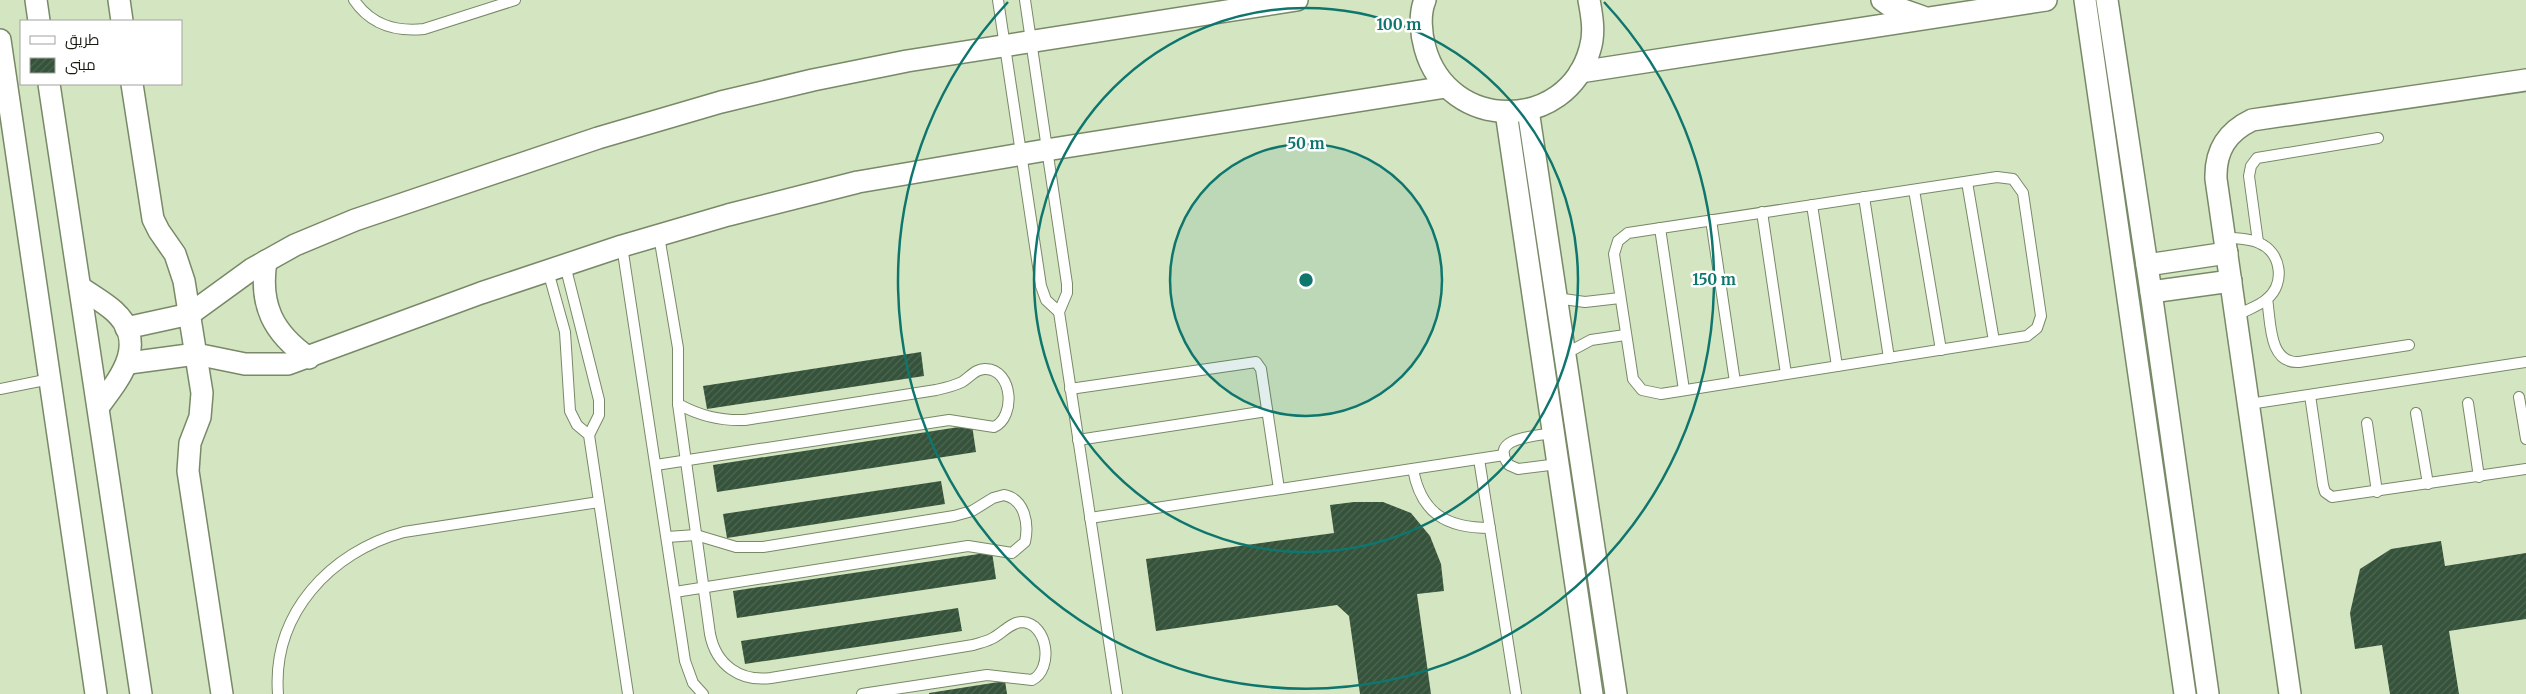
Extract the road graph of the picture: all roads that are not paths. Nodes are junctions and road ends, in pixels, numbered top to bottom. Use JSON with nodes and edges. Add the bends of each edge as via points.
{"nodes":[{"id":1,"x":36,"y":0,"type":"edge"},
{"id":2,"x":118,"y":0,"type":"edge"},
{"id":3,"x":354,"y":0,"type":"edge"},
{"id":4,"x":515,"y":0,"type":"edge"},
{"id":5,"x":998,"y":0,"type":"edge"},
{"id":6,"x":1025,"y":0,"type":"edge"},
{"id":7,"x":1297,"y":0,"type":"edge"},
{"id":8,"x":1425,"y":0,"type":"edge"},
{"id":9,"x":1589,"y":0,"type":"edge"},
{"id":10,"x":1882,"y":0,"type":"edge"},
{"id":11,"x":2046,"y":0,"type":"edge"},
{"id":12,"x":2085,"y":0,"type":"edge"},
{"id":13,"x":2107,"y":0,"type":"edge"},
{"id":14,"x":1925,"y":18,"type":"junction"},
{"id":15,"x":39,"y":20,"type":"edge"},
{"id":16,"x":122,"y":20,"type":"edge"},
{"id":17,"x":0,"y":40,"type":"edge"},
{"id":18,"x":1031,"y":42,"type":"junction"},
{"id":19,"x":1006,"y":46,"type":"junction"},
{"id":20,"x":1580,"y":72,"type":"junction"},
{"id":21,"x":2526,"y":80,"type":"edge"},
{"id":22,"x":49,"y":85,"type":"edge"},
{"id":23,"x":132,"y":85,"type":"edge"},
{"id":24,"x":1446,"y":87,"type":"junction"},
{"id":25,"x":1528,"y":110,"type":"junction"},
{"id":26,"x":1506,"y":112,"type":"junction"},
{"id":27,"x":2378,"y":138,"type":"dead end"},
{"id":28,"x":1046,"y":150,"type":"junction"},
{"id":29,"x":1022,"y":154,"type":"junction"},
{"id":30,"x":1967,"y":182,"type":"junction"},
{"id":31,"x":1914,"y":190,"type":"junction"},
{"id":32,"x":1864,"y":197,"type":"junction"},
{"id":33,"x":1812,"y":205,"type":"junction"},
{"id":34,"x":1762,"y":212,"type":"junction"},
{"id":35,"x":1711,"y":220,"type":"junction"},
{"id":36,"x":1660,"y":228,"type":"junction"},
{"id":37,"x":659,"y":236,"type":"junction"},
{"id":38,"x":2258,"y":242,"type":"junction"},
{"id":39,"x":2226,"y":245,"type":"junction"},
{"id":40,"x":622,"y":246,"type":"junction"},
{"id":41,"x":266,"y":262,"type":"junction"},
{"id":42,"x":2147,"y":265,"type":"junction"},
{"id":43,"x":556,"y":268,"type":"junction"},
{"id":44,"x":2231,"y":281,"type":"junction"},
{"id":45,"x":80,"y":286,"type":"junction"},
{"id":46,"x":2152,"y":292,"type":"junction"},
{"id":47,"x":1556,"y":298,"type":"junction"},
{"id":48,"x":1620,"y":298,"type":"junction"},
{"id":49,"x":2267,"y":299,"type":"junction"},
{"id":50,"x":1059,"y":312,"type":"junction"},
{"id":51,"x":190,"y":314,"type":"junction"},
{"id":52,"x":2236,"y":316,"type":"junction"},
{"id":53,"x":126,"y":328,"type":"junction"},
{"id":54,"x":1625,"y":335,"type":"junction"},
{"id":55,"x":1994,"y":341,"type":"junction"},
{"id":56,"x":2409,"y":346,"type":"dead end"},
{"id":57,"x":1941,"y":350,"type":"junction"},
{"id":58,"x":196,"y":354,"type":"junction"},
{"id":59,"x":1565,"y":354,"type":"junction"},
{"id":60,"x":309,"y":358,"type":"junction"},
{"id":61,"x":1889,"y":358,"type":"junction"},
{"id":62,"x":2526,"y":362,"type":"edge"},
{"id":63,"x":129,"y":363,"type":"junction"},
{"id":64,"x":1837,"y":366,"type":"junction"},
{"id":65,"x":1786,"y":374,"type":"junction"},
{"id":66,"x":50,"y":380,"type":"junction"},
{"id":67,"x":1735,"y":382,"type":"junction"},
{"id":68,"x":0,"y":389,"type":"edge"},
{"id":69,"x":1070,"y":389,"type":"junction"},
{"id":70,"x":1684,"y":390,"type":"junction"},
{"id":71,"x":2310,"y":395,"type":"junction"},
{"id":72,"x":2519,"y":396,"type":"dead end"},
{"id":73,"x":2468,"y":403,"type":"dead end"},
{"id":74,"x":678,"y":404,"type":"junction"},
{"id":75,"x":2249,"y":404,"type":"junction"},
{"id":76,"x":99,"y":406,"type":"junction"},
{"id":77,"x":1267,"y":410,"type":"junction"},
{"id":78,"x":2416,"y":413,"type":"dead end"},
{"id":79,"x":2367,"y":422,"type":"dead end"},
{"id":80,"x":1553,"y":434,"type":"junction"},
{"id":81,"x":589,"y":435,"type":"junction"},
{"id":82,"x":2526,"y":439,"type":"edge"},
{"id":83,"x":1078,"y":440,"type":"junction"},
{"id":84,"x":1504,"y":455,"type":"junction"},
{"id":85,"x":1479,"y":459,"type":"junction"},
{"id":86,"x":686,"y":461,"type":"junction"},
{"id":87,"x":1558,"y":464,"type":"junction"},
{"id":88,"x":656,"y":465,"type":"junction"},
{"id":89,"x":1413,"y":469,"type":"junction"},
{"id":90,"x":2526,"y":469,"type":"edge"},
{"id":91,"x":2479,"y":477,"type":"junction"},
{"id":92,"x":2428,"y":484,"type":"junction"},
{"id":93,"x":1279,"y":489,"type":"junction"},
{"id":94,"x":2377,"y":492,"type":"junction"},
{"id":95,"x":599,"y":502,"type":"junction"},
{"id":96,"x":1090,"y":518,"type":"junction"},
{"id":97,"x":1490,"y":528,"type":"junction"},
{"id":98,"x":696,"y":535,"type":"junction"},
{"id":99,"x":667,"y":537,"type":"junction"},
{"id":100,"x":704,"y":587,"type":"junction"},
{"id":101,"x":675,"y":592,"type":"junction"},
{"id":102,"x":96,"y":694,"type":"edge"},
{"id":103,"x":141,"y":694,"type":"edge"},
{"id":104,"x":222,"y":694,"type":"edge"},
{"id":105,"x":278,"y":694,"type":"edge"},
{"id":106,"x":628,"y":694,"type":"edge"},
{"id":107,"x":702,"y":694,"type":"edge"},
{"id":108,"x":862,"y":694,"type":"edge"},
{"id":109,"x":1117,"y":694,"type":"edge"},
{"id":110,"x":1516,"y":694,"type":"edge"},
{"id":111,"x":1592,"y":694,"type":"edge"},
{"id":112,"x":1616,"y":694,"type":"edge"},
{"id":113,"x":2184,"y":694,"type":"edge"},
{"id":114,"x":2208,"y":694,"type":"edge"},
{"id":115,"x":2290,"y":694,"type":"edge"}],
"edges":[{"from":1,"to":15,"type":"street"},
{"from":2,"to":16,"type":"street"},
{"from":3,"to":4,"type":"lane","via":[[374,20],[408,31],[424,29]]},
{"from":5,"to":19,"type":"lane"},
{"from":6,"to":18,"type":"lane"},
{"from":7,"to":18,"type":"street"},
{"from":8,"to":24,"type":"street","via":[[1421,35],[1429,63]]},
{"from":9,"to":20,"type":"street","via":[[1593,24],[1590,49]]},
{"from":10,"to":14,"type":"street","via":[[1889,6]]},
{"from":11,"to":14,"type":"street"},
{"from":12,"to":113,"type":"street"},
{"from":13,"to":42,"type":"street"},
{"from":14,"to":20,"type":"street"},
{"from":17,"to":66,"type":"street"},
{"from":18,"to":19,"type":"street"},
{"from":18,"to":28,"type":"lane"},
{"from":19,"to":29,"type":"lane"},
{"from":19,"to":41,"type":"street","via":[[907,61],[702,107],[495,171],[355,220],[295,245]]},
{"from":20,"to":25,"type":"street","via":[[1554,98]]},
{"from":21,"to":39,"type":"street","via":[[2265,117],[2241,125],[2223,142],[2216,166]]},
{"from":22,"to":45,"type":"street"},
{"from":23,"to":51,"type":"street","via":[[154,219],[180,268]]},
{"from":24,"to":26,"type":"street","via":[[1463,101],[1484,109]]},
{"from":24,"to":28,"type":"street"},
{"from":25,"to":26,"type":"street"},
{"from":25,"to":47,"type":"street"},
{"from":26,"to":80,"type":"street"},
{"from":27,"to":38,"type":"lane","via":[[2257,158],[2250,166],[2249,176]]},
{"from":28,"to":29,"type":"street"},
{"from":28,"to":50,"type":"lane","via":[[1067,293]]},
{"from":29,"to":37,"type":"street","via":[[858,182]]},
{"from":29,"to":50,"type":"lane","via":[[1041,286],[1046,300]]},
{"from":30,"to":31,"type":"lane"},
{"from":30,"to":55,"type":"lane"},
{"from":30,"to":55,"type":"lane","via":[[2008,177],[2018,183],[2023,193],[2040,323],[2028,336]]},
{"from":31,"to":32,"type":"lane"},
{"from":31,"to":57,"type":"lane"},
{"from":32,"to":33,"type":"lane"},
{"from":32,"to":61,"type":"lane"},
{"from":33,"to":34,"type":"lane"},
{"from":33,"to":64,"type":"lane"},
{"from":34,"to":35,"type":"lane"},
{"from":34,"to":65,"type":"lane"},
{"from":35,"to":36,"type":"lane"},
{"from":35,"to":67,"type":"lane"},
{"from":36,"to":48,"type":"lane","via":[[1628,233],[1618,241],[1614,254]]},
{"from":36,"to":70,"type":"lane"},
{"from":37,"to":40,"type":"street"},
{"from":37,"to":74,"type":"lane","via":[[678,348]]},
{"from":38,"to":39,"type":"lane"},
{"from":38,"to":49,"type":"lane","via":[[2272,252],[2279,268],[2277,285]]},
{"from":39,"to":42,"type":"street"},
{"from":39,"to":44,"type":"street"},
{"from":40,"to":43,"type":"street"},
{"from":40,"to":88,"type":"lane"},
{"from":41,"to":51,"type":"street"},
{"from":41,"to":60,"type":"street","via":[[265,301],[272,318],[287,340]]},
{"from":42,"to":46,"type":"street"},
{"from":43,"to":60,"type":"street"},
{"from":43,"to":81,"type":"lane","via":[[565,332],[570,411],[577,425]]},
{"from":43,"to":81,"type":"lane","via":[[599,400],[599,415]]},
{"from":44,"to":46,"type":"street"},
{"from":44,"to":52,"type":"street"},
{"from":45,"to":53,"type":"street","via":[[114,312]]},
{"from":45,"to":76,"type":"street"},
{"from":46,"to":114,"type":"street"},
{"from":47,"to":48,"type":"lane","via":[[1585,302]]},
{"from":47,"to":59,"type":"street"},
{"from":48,"to":54,"type":"lane"},
{"from":49,"to":52,"type":"lane"},
{"from":49,"to":56,"type":"lane","via":[[2276,350],[2288,362]]},
{"from":50,"to":69,"type":"lane"},
{"from":51,"to":53,"type":"street"},
{"from":51,"to":58,"type":"street"},
{"from":52,"to":75,"type":"street"},
{"from":53,"to":63,"type":"street"},
{"from":54,"to":59,"type":"lane","via":[[1591,340]]},
{"from":54,"to":70,"type":"lane","via":[[1631,373],[1637,385],[1654,394]]},
{"from":55,"to":57,"type":"lane"},
{"from":57,"to":61,"type":"lane"},
{"from":58,"to":60,"type":"street","via":[[259,366],[288,364]]},
{"from":58,"to":63,"type":"street"},
{"from":58,"to":104,"type":"street","via":[[202,405],[190,443],[188,471]]},
{"from":59,"to":112,"type":"street"},
{"from":61,"to":64,"type":"lane"},
{"from":62,"to":71,"type":"lane"},
{"from":63,"to":76,"type":"street"},
{"from":64,"to":65,"type":"lane"},
{"from":65,"to":67,"type":"lane"},
{"from":66,"to":68,"type":"lane"},
{"from":66,"to":102,"type":"street"},
{"from":67,"to":70,"type":"lane"},
{"from":69,"to":77,"type":"lane","via":[[1256,362],[1261,369]]},
{"from":69,"to":83,"type":"lane"},
{"from":71,"to":75,"type":"lane"},
{"from":71,"to":94,"type":"lane","via":[[2326,492],[2336,498]]},
{"from":72,"to":82,"type":"lane"},
{"from":73,"to":91,"type":"lane"},
{"from":74,"to":86,"type":"lane"},
{"from":74,"to":86,"type":"lane","via":[[710,418],[745,420],[936,390],[986,369],[1001,377],[1008,393],[1006,416],[994,427],[950,420]]},
{"from":75,"to":115,"type":"street"},
{"from":76,"to":103,"type":"street"},
{"from":77,"to":83,"type":"lane"},
{"from":77,"to":93,"type":"lane"},
{"from":78,"to":92,"type":"lane"},
{"from":79,"to":94,"type":"lane"},
{"from":80,"to":84,"type":"lane","via":[[1514,439],[1507,445]]},
{"from":80,"to":87,"type":"street"},
{"from":81,"to":95,"type":"lane"},
{"from":83,"to":96,"type":"lane"},
{"from":84,"to":85,"type":"lane"},
{"from":84,"to":87,"type":"lane","via":[[1509,465],[1518,469]]},
{"from":85,"to":89,"type":"lane"},
{"from":85,"to":97,"type":"lane"},
{"from":86,"to":88,"type":"lane"},
{"from":86,"to":98,"type":"lane"},
{"from":87,"to":111,"type":"street"},
{"from":88,"to":99,"type":"lane"},
{"from":89,"to":93,"type":"lane"},
{"from":89,"to":97,"type":"lane","via":[[1418,491],[1437,515],[1455,525]]},
{"from":90,"to":91,"type":"lane"},
{"from":91,"to":92,"type":"lane"},
{"from":92,"to":94,"type":"lane"},
{"from":93,"to":96,"type":"lane"},
{"from":95,"to":105,"type":"lane","via":[[404,532],[385,537],[349,555],[319,580],[296,612],[282,649]]},
{"from":95,"to":106,"type":"lane"},
{"from":96,"to":109,"type":"lane"},
{"from":97,"to":110,"type":"lane"},
{"from":98,"to":99,"type":"lane"},
{"from":98,"to":100,"type":"lane"},
{"from":98,"to":100,"type":"lane","via":[[729,546],[764,547],[954,516],[1004,495],[1019,503],[1026,520],[1025,542],[1012,553],[968,546]]},
{"from":99,"to":101,"type":"lane"},
{"from":100,"to":101,"type":"lane"},
{"from":100,"to":108,"type":"lane","via":[[716,654],[730,670],[750,678],[771,678],[973,645],[991,639],[1016,623],[1033,626],[1044,646],[1044,668],[1032,680],[987,675]]},
{"from":101,"to":107,"type":"lane","via":[[685,661],[693,683]]}]}
